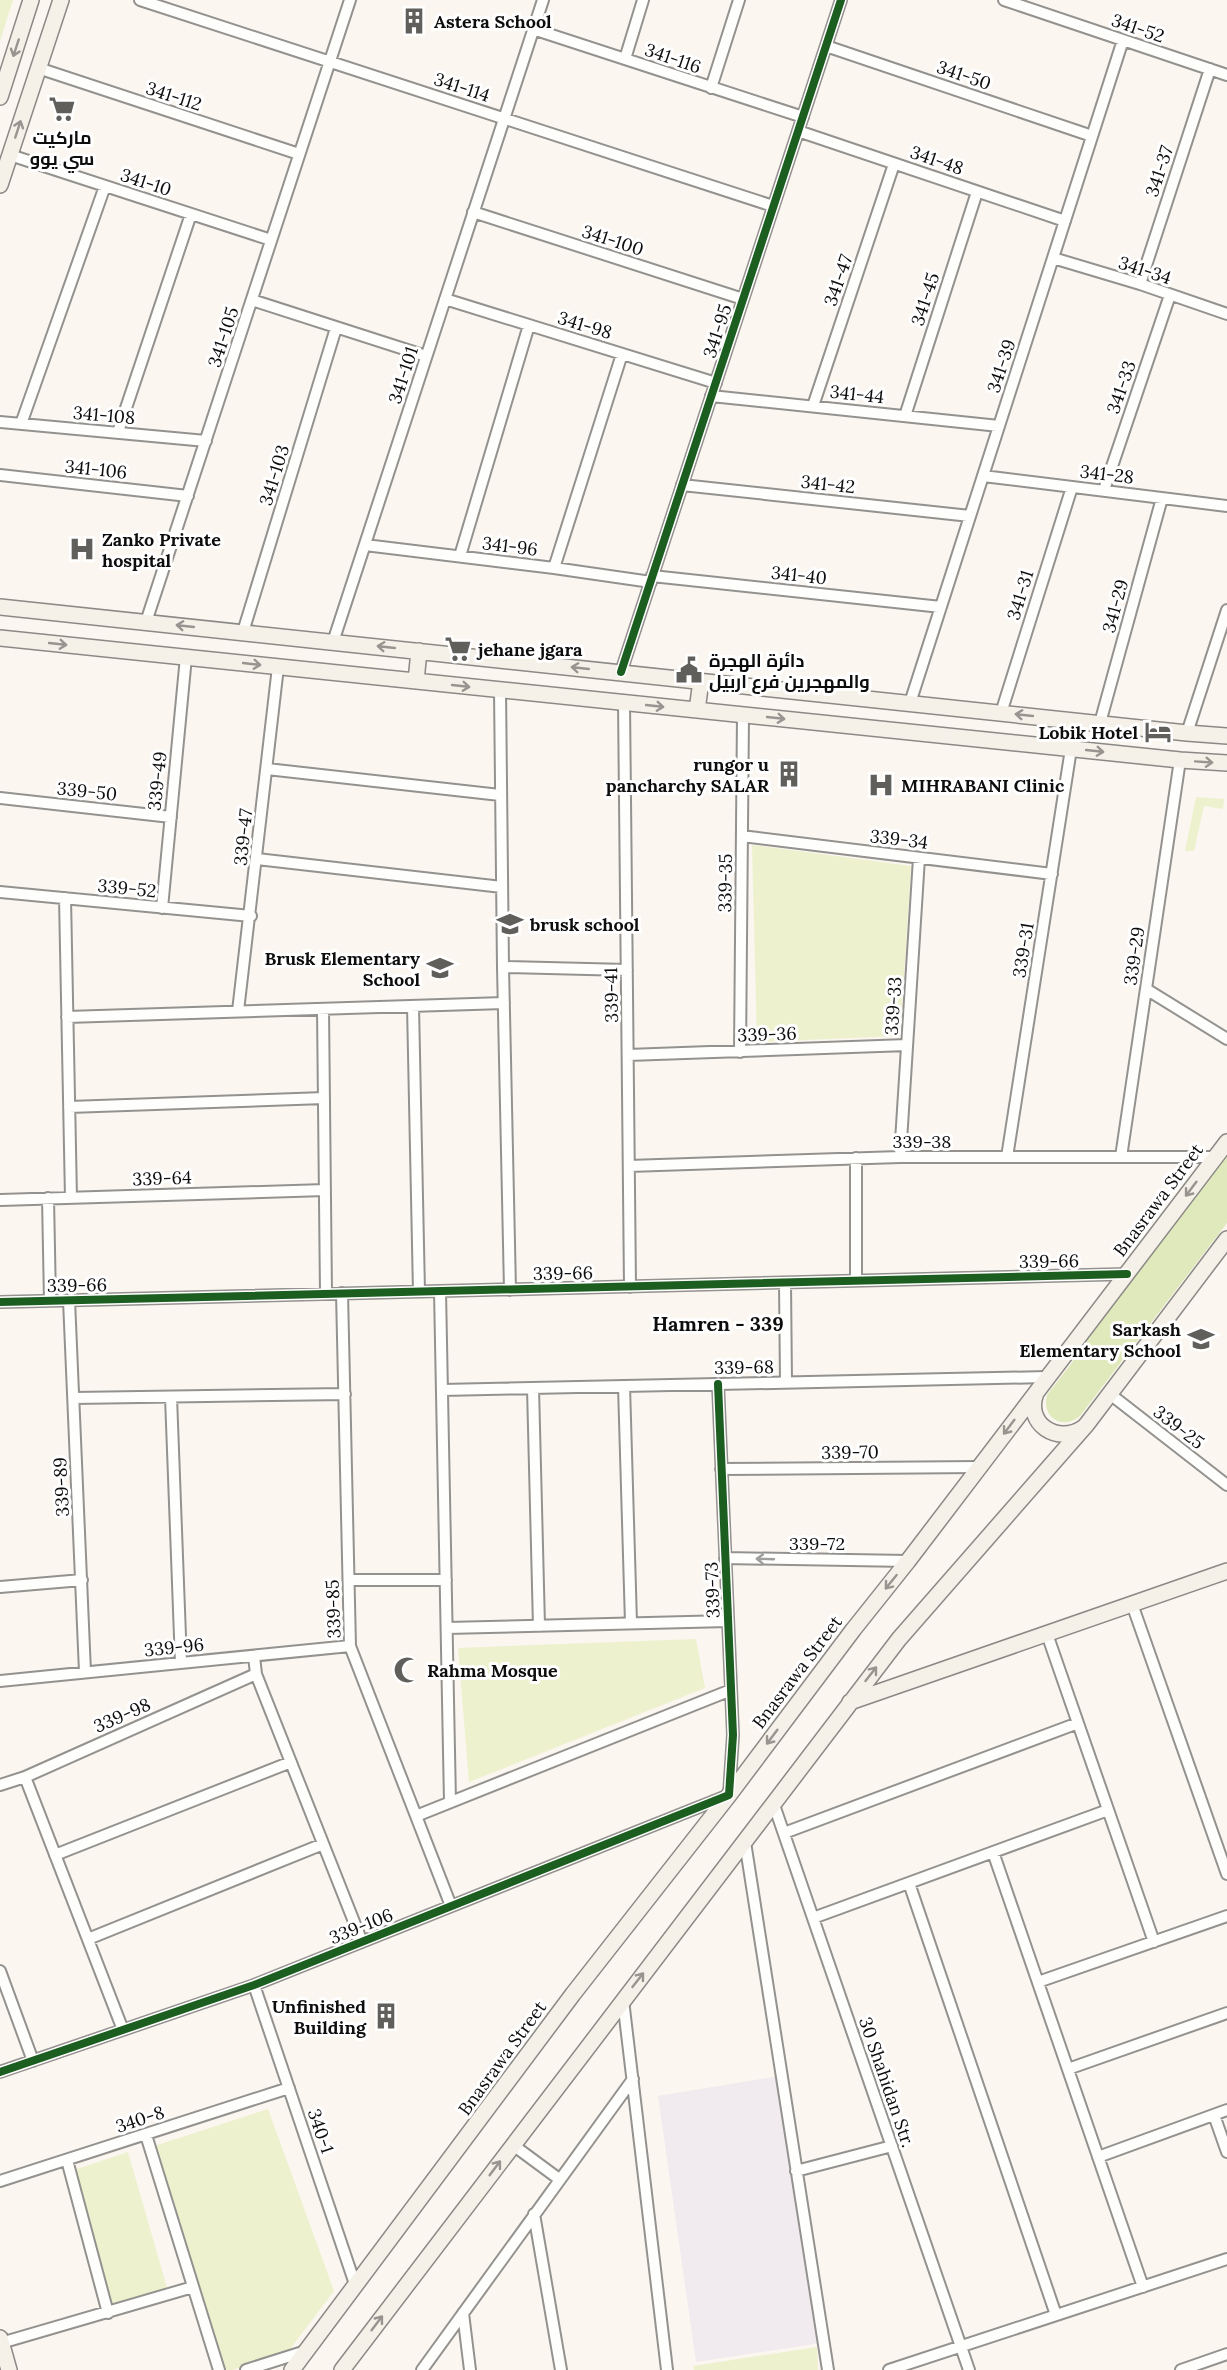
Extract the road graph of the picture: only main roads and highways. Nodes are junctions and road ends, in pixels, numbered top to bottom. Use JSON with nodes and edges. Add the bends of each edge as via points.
{"nodes":[{"id":1,"x":32,"y":0,"type":"edge"},
{"id":2,"x":60,"y":0,"type":"edge"},
{"id":3,"x":0,"y":97,"type":"edge"},
{"id":4,"x":0,"y":185,"type":"edge"},
{"id":5,"x":1,"y":606,"type":"edge"},
{"id":6,"x":0,"y":638,"type":"edge"},
{"id":7,"x":419,"y":651,"type":"junction"},
{"id":8,"x":416,"y":681,"type":"junction"},
{"id":9,"x":701,"y":681,"type":"junction"},
{"id":10,"x":697,"y":710,"type":"junction"},
{"id":11,"x":1227,"y":736,"type":"edge"},
{"id":12,"x":1227,"y":763,"type":"edge"},
{"id":13,"x":1227,"y":1142,"type":"edge"},
{"id":14,"x":1224,"y":1247,"type":"edge"},
{"id":15,"x":1037,"y":1390,"type":"junction"},
{"id":16,"x":1088,"y":1423,"type":"junction"},
{"id":17,"x":1227,"y":1571,"type":"edge"},
{"id":18,"x":849,"y":1703,"type":"junction"},
{"id":19,"x":1,"y":2341,"type":"edge"},
{"id":20,"x":9,"y":2370,"type":"edge"},
{"id":21,"x":292,"y":2370,"type":"edge"},
{"id":22,"x":342,"y":2370,"type":"edge"}],
"edges":[{"from":1,"to":3,"type":"main road","one_way":true},
{"from":4,"to":2,"type":"main road","one_way":true},
{"from":7,"to":5,"type":"main road","one_way":true},
{"from":6,"to":8,"type":"main road","one_way":true},
{"from":7,"to":8,"type":"main road"},
{"from":9,"to":7,"type":"main road","one_way":true},
{"from":8,"to":10,"type":"main road","one_way":true},
{"from":9,"to":10,"type":"main road"},
{"from":11,"to":9,"type":"main road","one_way":true},
{"from":10,"to":12,"type":"main road","one_way":true},
{"from":13,"to":15,"type":"main road","name":"Bnasrawa Street","one_way":true},
{"from":14,"to":16,"type":"main road"},
{"from":15,"to":16,"type":"main road","via":[[1034,1410],[1045,1429],[1066,1435]]},
{"from":15,"to":21,"type":"main road","name":"Bnasrawa Street","one_way":true,"via":[[580,1985]]},
{"from":18,"to":16,"type":"main road","one_way":true,"via":[[899,1639]]},
{"from":17,"to":18,"type":"main road"},
{"from":22,"to":18,"type":"main road","one_way":true},
{"from":19,"to":20,"type":"main road"}]}
